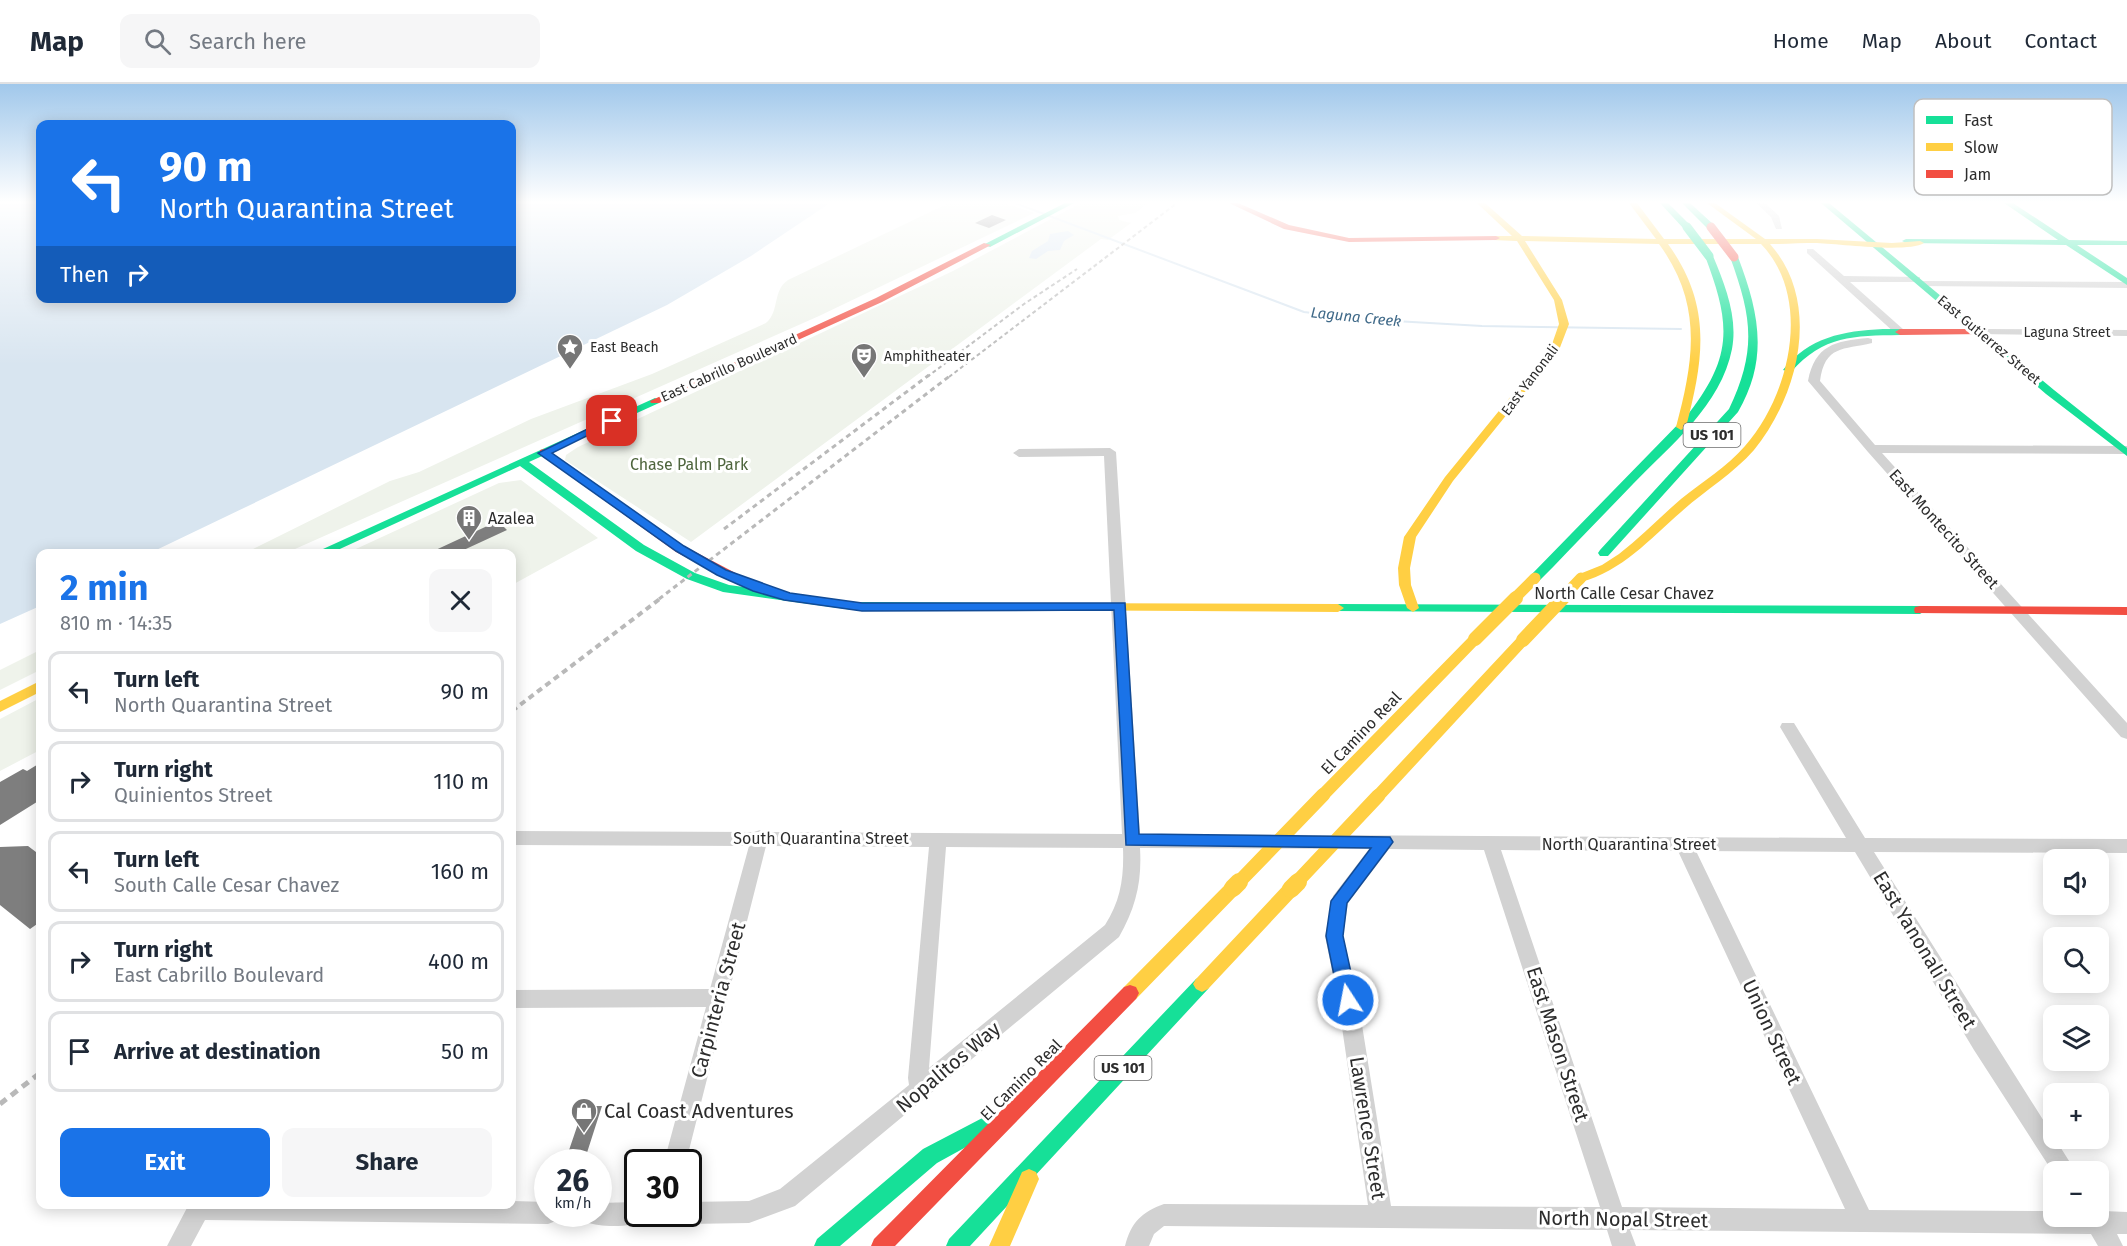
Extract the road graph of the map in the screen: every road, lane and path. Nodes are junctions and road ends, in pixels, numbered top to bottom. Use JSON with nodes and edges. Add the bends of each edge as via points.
{"nodes":[{"id":1,"x":964,"y":257,"type":"edge"},
{"id":2,"x":1532,"y":257,"type":"edge"},
{"id":3,"x":1672,"y":257,"type":"edge"},
{"id":4,"x":1710,"y":257,"type":"edge"},
{"id":5,"x":1734,"y":257,"type":"edge"},
{"id":6,"x":1776,"y":257,"type":"edge"},
{"id":7,"x":1817,"y":257,"type":"edge"},
{"id":8,"x":1892,"y":257,"type":"edge"},
{"id":9,"x":2088,"y":257,"type":"edge"},
{"id":10,"x":1842,"y":279,"type":"junction"},
{"id":11,"x":1920,"y":282,"type":"junction"},
{"id":12,"x":2127,"y":284,"type":"edge"},
{"id":13,"x":1900,"y":332,"type":"junction"},
{"id":14,"x":1981,"y":332,"type":"junction"},
{"id":15,"x":2127,"y":333,"type":"edge"},
{"id":16,"x":1868,"y":341,"type":"dead end"},
{"id":17,"x":1788,"y":370,"type":"junction"},
{"id":18,"x":1680,"y":431,"type":"junction"},
{"id":19,"x":1872,"y":449,"type":"junction"},
{"id":20,"x":2126,"y":451,"type":"edge"},
{"id":21,"x":544,"y":453,"type":"junction"},
{"id":22,"x":1019,"y":453,"type":"dead end"},
{"id":23,"x":521,"y":462,"type":"junction"},
{"id":24,"x":329,"y":549,"type":"edge"},
{"id":25,"x":1581,"y":579,"type":"junction"},
{"id":26,"x":789,"y":597,"type":"junction"},
{"id":27,"x":1120,"y":606,"type":"junction"},
{"id":28,"x":1413,"y":608,"type":"junction"},
{"id":29,"x":2017,"y":610,"type":"junction"},
{"id":30,"x":2127,"y":611,"type":"edge"},
{"id":31,"x":36,"y":688,"type":"edge"},
{"id":32,"x":0,"y":706,"type":"edge"},
{"id":33,"x":1788,"y":727,"type":"dead end"},
{"id":34,"x":2127,"y":733,"type":"edge"},
{"id":35,"x":760,"y":837,"type":"junction"},
{"id":36,"x":516,"y":838,"type":"edge"},
{"id":37,"x":938,"y":839,"type":"junction"},
{"id":38,"x":1131,"y":840,"type":"junction"},
{"id":39,"x":1385,"y":842,"type":"junction"},
{"id":40,"x":1490,"y":842,"type":"junction"},
{"id":41,"x":1684,"y":844,"type":"junction"},
{"id":42,"x":1861,"y":844,"type":"junction"},
{"id":43,"x":2127,"y":846,"type":"edge"},
{"id":44,"x":719,"y":998,"type":"junction"},
{"id":45,"x":516,"y":999,"type":"edge"},
{"id":46,"x":921,"y":1090,"type":"junction"},
{"id":47,"x":1015,"y":1110,"type":"junction"},
{"id":48,"x":678,"y":1149,"type":"edge"},
{"id":49,"x":1038,"y":1159,"type":"junction"},
{"id":50,"x":2058,"y":1161,"type":"edge"},
{"id":51,"x":198,"y":1209,"type":"edge"},
{"id":52,"x":315,"y":1209,"type":"edge"},
{"id":53,"x":534,"y":1213,"type":"edge"},
{"id":54,"x":702,"y":1213,"type":"edge"},
{"id":55,"x":1381,"y":1216,"type":"junction"},
{"id":56,"x":1616,"y":1219,"type":"junction"},
{"id":57,"x":1862,"y":1220,"type":"junction"},
{"id":58,"x":2043,"y":1220,"type":"edge"},
{"id":59,"x":2109,"y":1221,"type":"edge"},
{"id":60,"x":2127,"y":1223,"type":"edge"},
{"id":61,"x":2100,"y":1227,"type":"edge"},
{"id":62,"x":179,"y":1246,"type":"edge"},
{"id":63,"x":824,"y":1246,"type":"edge"},
{"id":64,"x":881,"y":1246,"type":"edge"},
{"id":65,"x":956,"y":1246,"type":"edge"},
{"id":66,"x":999,"y":1246,"type":"edge"},
{"id":67,"x":1137,"y":1246,"type":"edge"},
{"id":68,"x":1624,"y":1246,"type":"edge"},
{"id":69,"x":2112,"y":1246,"type":"edge"}],
"edges":[{"from":1,"to":21,"type":"main road","name":"East Cabrillo Boulevard"},
{"from":2,"to":28,"type":"main road","name":"East Yanonali","via":[[1562,309],[1564,324],[1560,338],[1449,479],[1410,537],[1404,568]]},
{"from":3,"to":18,"type":"main road","via":[[1686,284],[1699,339],[1698,364]]},
{"from":4,"to":18,"type":"main road","name":"El Camino Real","number":"US 101","bridge":true,"via":[[1729,309],[1728,350],[1710,396]]},
{"from":5,"to":25,"type":"main road","number":"US 101","bridge":true,"via":[[1756,325],[1755,356],[1747,386],[1734,410]]},
{"from":6,"to":17,"type":"main road","via":[[1791,289],[1794,325]]},
{"from":7,"to":10,"type":"street"},
{"from":8,"to":11,"type":"main road","name":"East Gutierrez Street"},
{"from":9,"to":12,"type":"main road"},
{"from":10,"to":11,"type":"street"},
{"from":10,"to":13,"type":"street"},
{"from":11,"to":12,"type":"street"},
{"from":11,"to":14,"type":"main road","name":"East Gutierrez Street"},
{"from":13,"to":14,"type":"main road","name":"Laguna Street"},
{"from":13,"to":17,"type":"main road","name":"Laguna Street","via":[[1826,338],[1802,351]]},
{"from":14,"to":15,"type":"street","name":"Laguna Street"},
{"from":14,"to":20,"type":"main road","name":"East Gutierrez Street"},
{"from":16,"to":19,"type":"street","name":"East Montecito Street","via":[[1845,344],[1822,355],[1814,381]]},
{"from":17,"to":25,"type":"main road","via":[[1774,409],[1749,448],[1613,564]]},
{"from":18,"to":47,"type":"main road","name":"El Camino Real","number":"US 101","bridge":true},
{"from":19,"to":20,"type":"street"},
{"from":19,"to":29,"type":"street","name":"East Montecito Street"},
{"from":21,"to":23,"type":"main road","name":"East Cabrillo Boulevard"},
{"from":21,"to":26,"type":"main road","via":[[680,549],[721,573]]},
{"from":22,"to":27,"type":"street","name":"Nopalitos Way","via":[[1110,452]]},
{"from":23,"to":24,"type":"main road","name":"East Cabrillo Boulevard"},
{"from":23,"to":26,"type":"main road","via":[[650,553],[688,575],[765,597]]},
{"from":25,"to":49,"type":"main road","number":"US 101","bridge":true},
{"from":26,"to":27,"type":"main road","name":"North Calle Cesar Chavez","via":[[862,607]]},
{"from":27,"to":28,"type":"main road","name":"North Calle Cesar Chavez"},
{"from":27,"to":38,"type":"street","name":"Nopalitos Way"},
{"from":28,"to":29,"type":"main road","name":"North Calle Cesar Chavez"},
{"from":29,"to":30,"type":"main road","name":"North Calle Cesar Chavez"},
{"from":29,"to":34,"type":"street","name":"East Montecito Street"},
{"from":31,"to":32,"type":"main road"},
{"from":33,"to":42,"type":"street","name":"East Yanonali Street"},
{"from":35,"to":36,"type":"street","name":"South Quarantina Street"},
{"from":35,"to":37,"type":"street","name":"South Quarantina Street"},
{"from":35,"to":44,"type":"street","name":"Carpinteria Street"},
{"from":37,"to":38,"type":"street","name":"South Quarantina Street"},
{"from":37,"to":46,"type":"street","via":[[918,1078]]},
{"from":38,"to":39,"type":"street","name":"North Quarantina Street"},
{"from":38,"to":46,"type":"street","name":"Nopalitos Way","via":[[1133,887],[1112,931]]},
{"from":39,"to":40,"type":"street","name":"North Quarantina Street"},
{"from":39,"to":55,"type":"street","name":"Lawrence Street","via":[[1339,901],[1334,936],[1348,1000]]},
{"from":40,"to":41,"type":"street","name":"North Quarantina Street"},
{"from":40,"to":56,"type":"street","name":"East Mason Street"},
{"from":41,"to":42,"type":"street","name":"North Quarantina Street"},
{"from":41,"to":57,"type":"street","name":"Union Street"},
{"from":42,"to":43,"type":"street","name":"North Quarantina Street"},
{"from":42,"to":50,"type":"street","name":"East Yanonali Street","via":[[1981,1043]]},
{"from":44,"to":45,"type":"street"},
{"from":44,"to":48,"type":"street","name":"Carpinteria Street"},
{"from":46,"to":54,"type":"street","name":"Nopalitos Way","via":[[787,1198],[748,1212]]},
{"from":47,"to":63,"type":"main road","via":[[930,1156]]},
{"from":47,"to":64,"type":"main road","name":"El Camino Real","number":"US 101"},
{"from":49,"to":65,"type":"main road","number":"US 101"},
{"from":49,"to":66,"type":"main road"},
{"from":51,"to":62,"type":"street"},
{"from":52,"to":53,"type":"street"},
{"from":55,"to":56,"type":"street","name":"North Nopal Street"},
{"from":55,"to":67,"type":"street","name":"North Nopal Street","via":[[1164,1215],[1144,1226]]},
{"from":56,"to":57,"type":"street","name":"North Nopal Street"},
{"from":56,"to":68,"type":"street","name":"East Mason Street"},
{"from":57,"to":58,"type":"street","name":"North Nopal Street"},
{"from":59,"to":60,"type":"street","name":"North Nopal Street"},
{"from":61,"to":69,"type":"street"}]}
